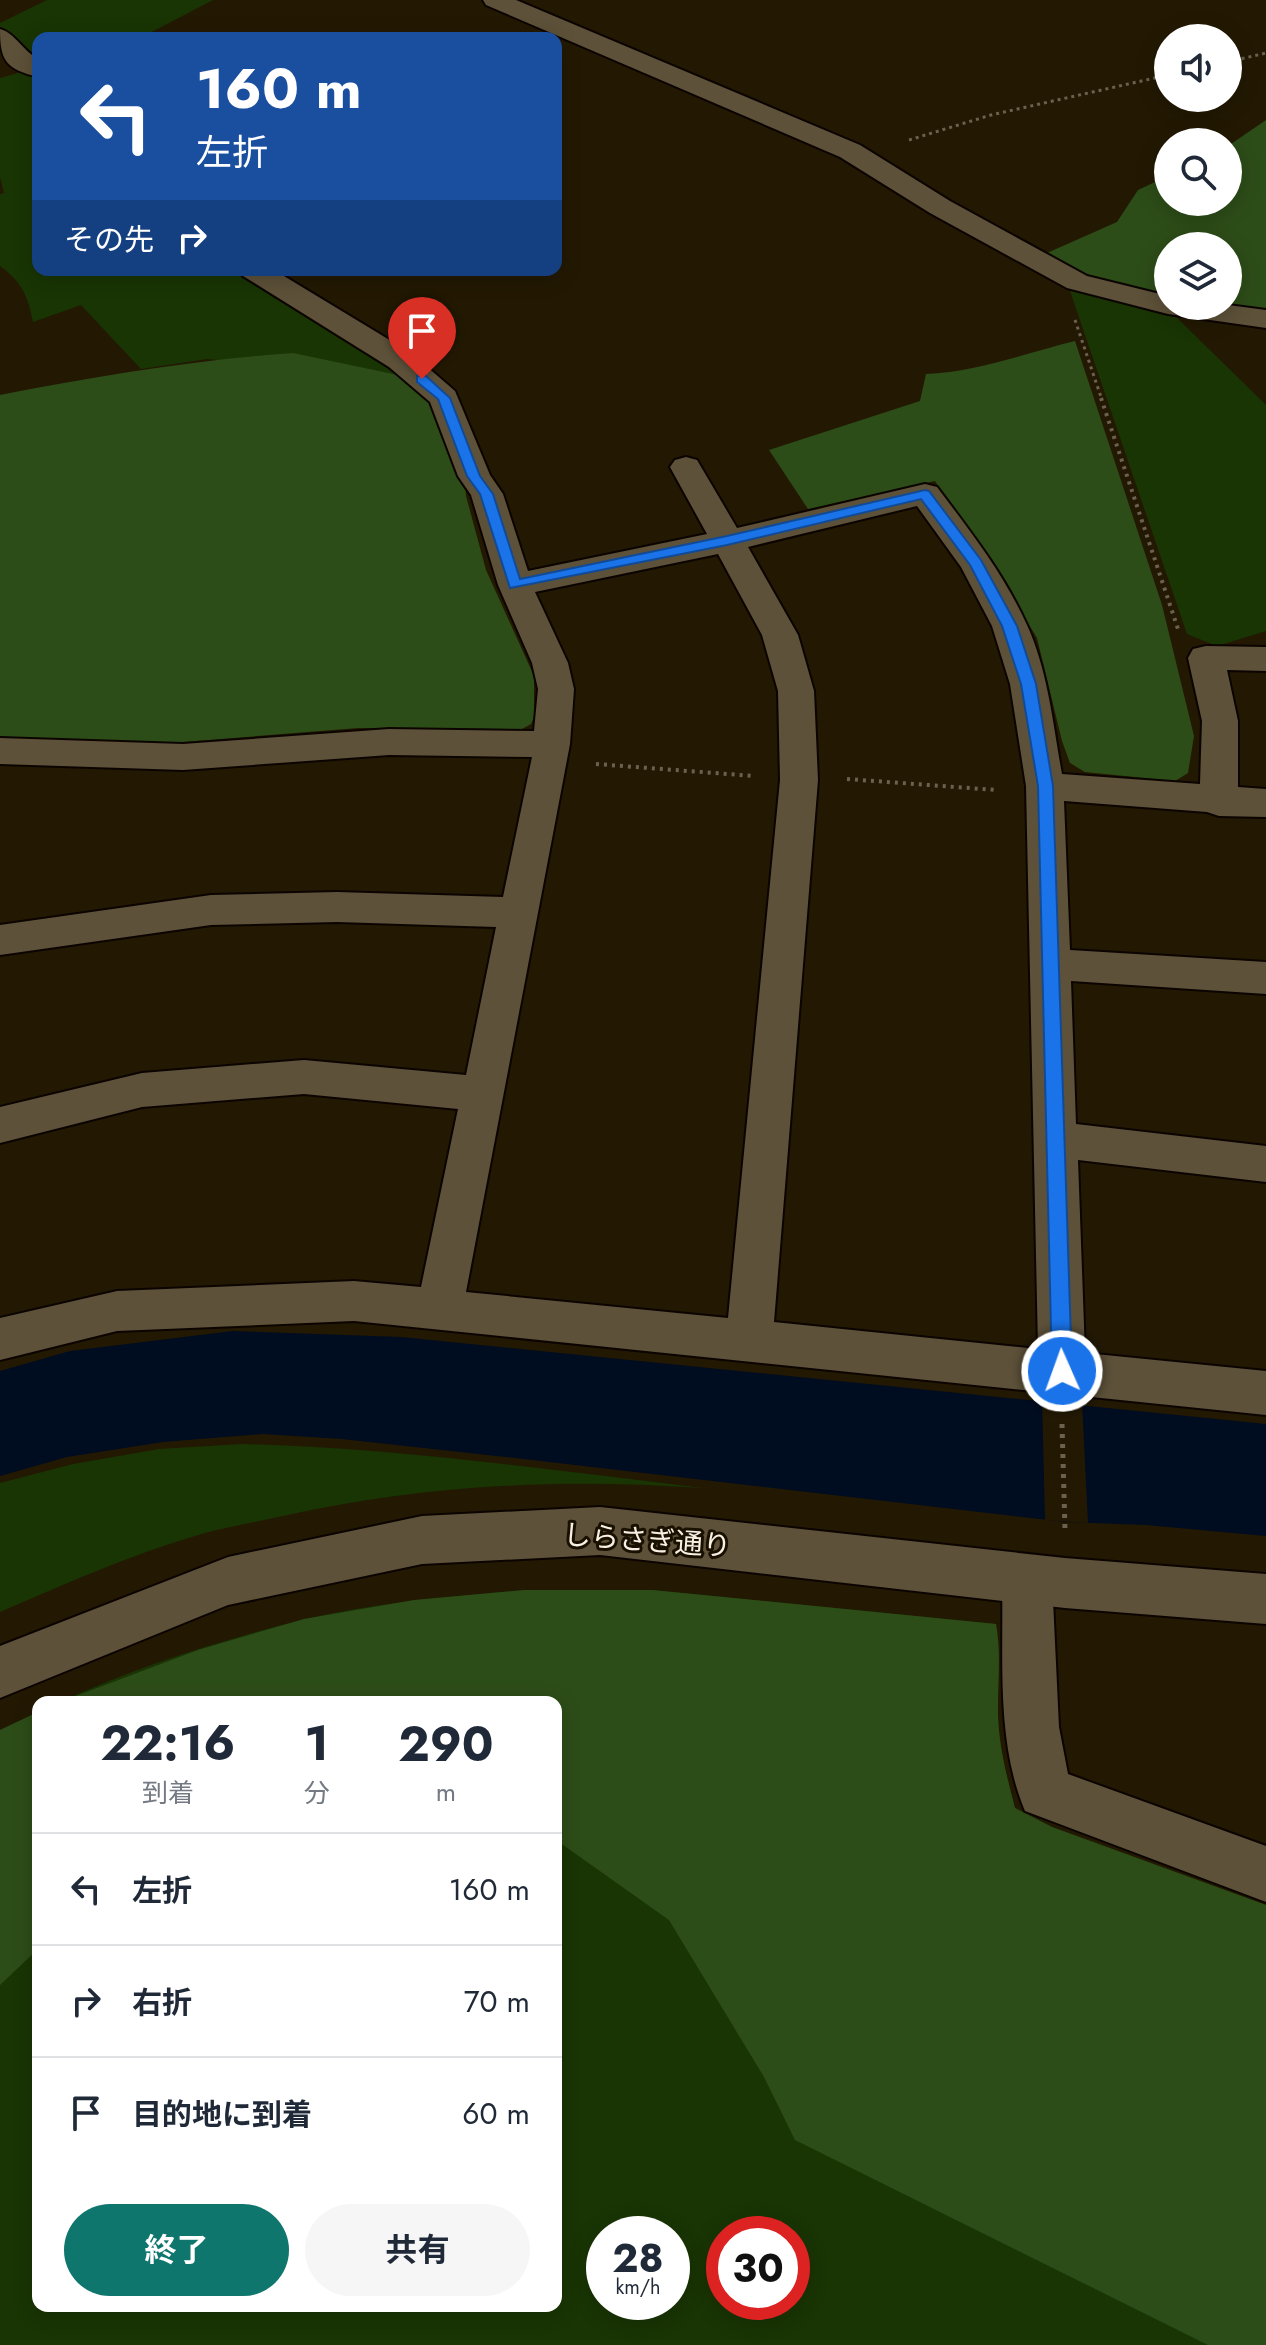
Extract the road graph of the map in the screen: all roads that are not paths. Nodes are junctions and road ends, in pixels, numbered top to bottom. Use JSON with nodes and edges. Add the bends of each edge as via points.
{"nodes":[{"id":1,"x":495,"y":0,"type":"edge"},
{"id":2,"x":0,"y":37,"type":"edge"},
{"id":3,"x":32,"y":66,"type":"edge"},
{"id":4,"x":263,"y":276,"type":"edge"},
{"id":5,"x":1154,"y":302,"type":"edge"},
{"id":6,"x":1242,"y":316,"type":"edge"},
{"id":7,"x":1266,"y":319,"type":"edge"},
{"id":8,"x":686,"y":467,"type":"dead end"},
{"id":9,"x":727,"y":541,"type":"junction"},
{"id":10,"x":515,"y":585,"type":"junction"},
{"id":11,"x":1266,"y":659,"type":"edge"},
{"id":12,"x":0,"y":751,"type":"edge"},
{"id":13,"x":551,"y":752,"type":"junction"},
{"id":14,"x":1046,"y":790,"type":"junction"},
{"id":15,"x":1219,"y":802,"type":"junction"},
{"id":16,"x":1266,"y":803,"type":"edge"},
{"id":17,"x":519,"y":913,"type":"junction"},
{"id":18,"x":0,"y":940,"type":"edge"},
{"id":19,"x":1050,"y":964,"type":"junction"},
{"id":20,"x":1266,"y":978,"type":"edge"},
{"id":21,"x":481,"y":1094,"type":"junction"},
{"id":22,"x":0,"y":1125,"type":"edge"},
{"id":23,"x":1055,"y":1139,"type":"junction"},
{"id":24,"x":1266,"y":1164,"type":"edge"},
{"id":25,"x":440,"y":1308,"type":"junction"},
{"id":26,"x":0,"y":1339,"type":"edge"},
{"id":27,"x":749,"y":1340,"type":"junction"},
{"id":28,"x":1062,"y":1371,"type":"junction"},
{"id":29,"x":1266,"y":1393,"type":"edge"},
{"id":30,"x":1027,"y":1579,"type":"junction"},
{"id":31,"x":1266,"y":1599,"type":"edge"},
{"id":32,"x":0,"y":1672,"type":"edge"},
{"id":33,"x":1266,"y":1874,"type":"edge"}],
"edges":[{"from":1,"to":5,"type":"street","via":[[858,155],[1048,267],[1090,286]]},
{"from":2,"to":3,"type":"street","via":[[15,57]]},
{"from":4,"to":10,"type":"street","via":[[400,360],[444,398],[474,476],[487,494]]},
{"from":6,"to":7,"type":"street"},
{"from":8,"to":9,"type":"street"},
{"from":9,"to":10,"type":"street"},
{"from":9,"to":14,"type":"street","via":[[925,494],[976,563],[1010,626],[1028,684]]},
{"from":9,"to":27,"type":"street","via":[[780,635],[796,691],[798,778]]},
{"from":10,"to":13,"type":"street","via":[[556,689]]},
{"from":11,"to":15,"type":"street","via":[[1206,658],[1220,721]]},
{"from":12,"to":13,"type":"street","via":[[183,757],[389,742]]},
{"from":13,"to":17,"type":"street"},
{"from":14,"to":15,"type":"street"},
{"from":14,"to":19,"type":"street"},
{"from":15,"to":16,"type":"street"},
{"from":17,"to":18,"type":"street","via":[[337,907],[211,910]]},
{"from":17,"to":21,"type":"street"},
{"from":19,"to":20,"type":"street"},
{"from":19,"to":23,"type":"street"},
{"from":21,"to":22,"type":"street","via":[[304,1077],[142,1090]]},
{"from":21,"to":25,"type":"street"},
{"from":23,"to":24,"type":"street"},
{"from":23,"to":28,"type":"street"},
{"from":25,"to":26,"type":"street","via":[[354,1301],[117,1311]]},
{"from":25,"to":27,"type":"street"},
{"from":27,"to":28,"type":"street"},
{"from":28,"to":29,"type":"street"},
{"from":30,"to":31,"type":"street","name":"しらさぎ通り"},
{"from":30,"to":32,"type":"street","name":"しらさぎ通り","via":[[600,1531],[422,1540],[228,1581]]},
{"from":30,"to":33,"type":"street","via":[[1032,1727],[1044,1792]]}]}
